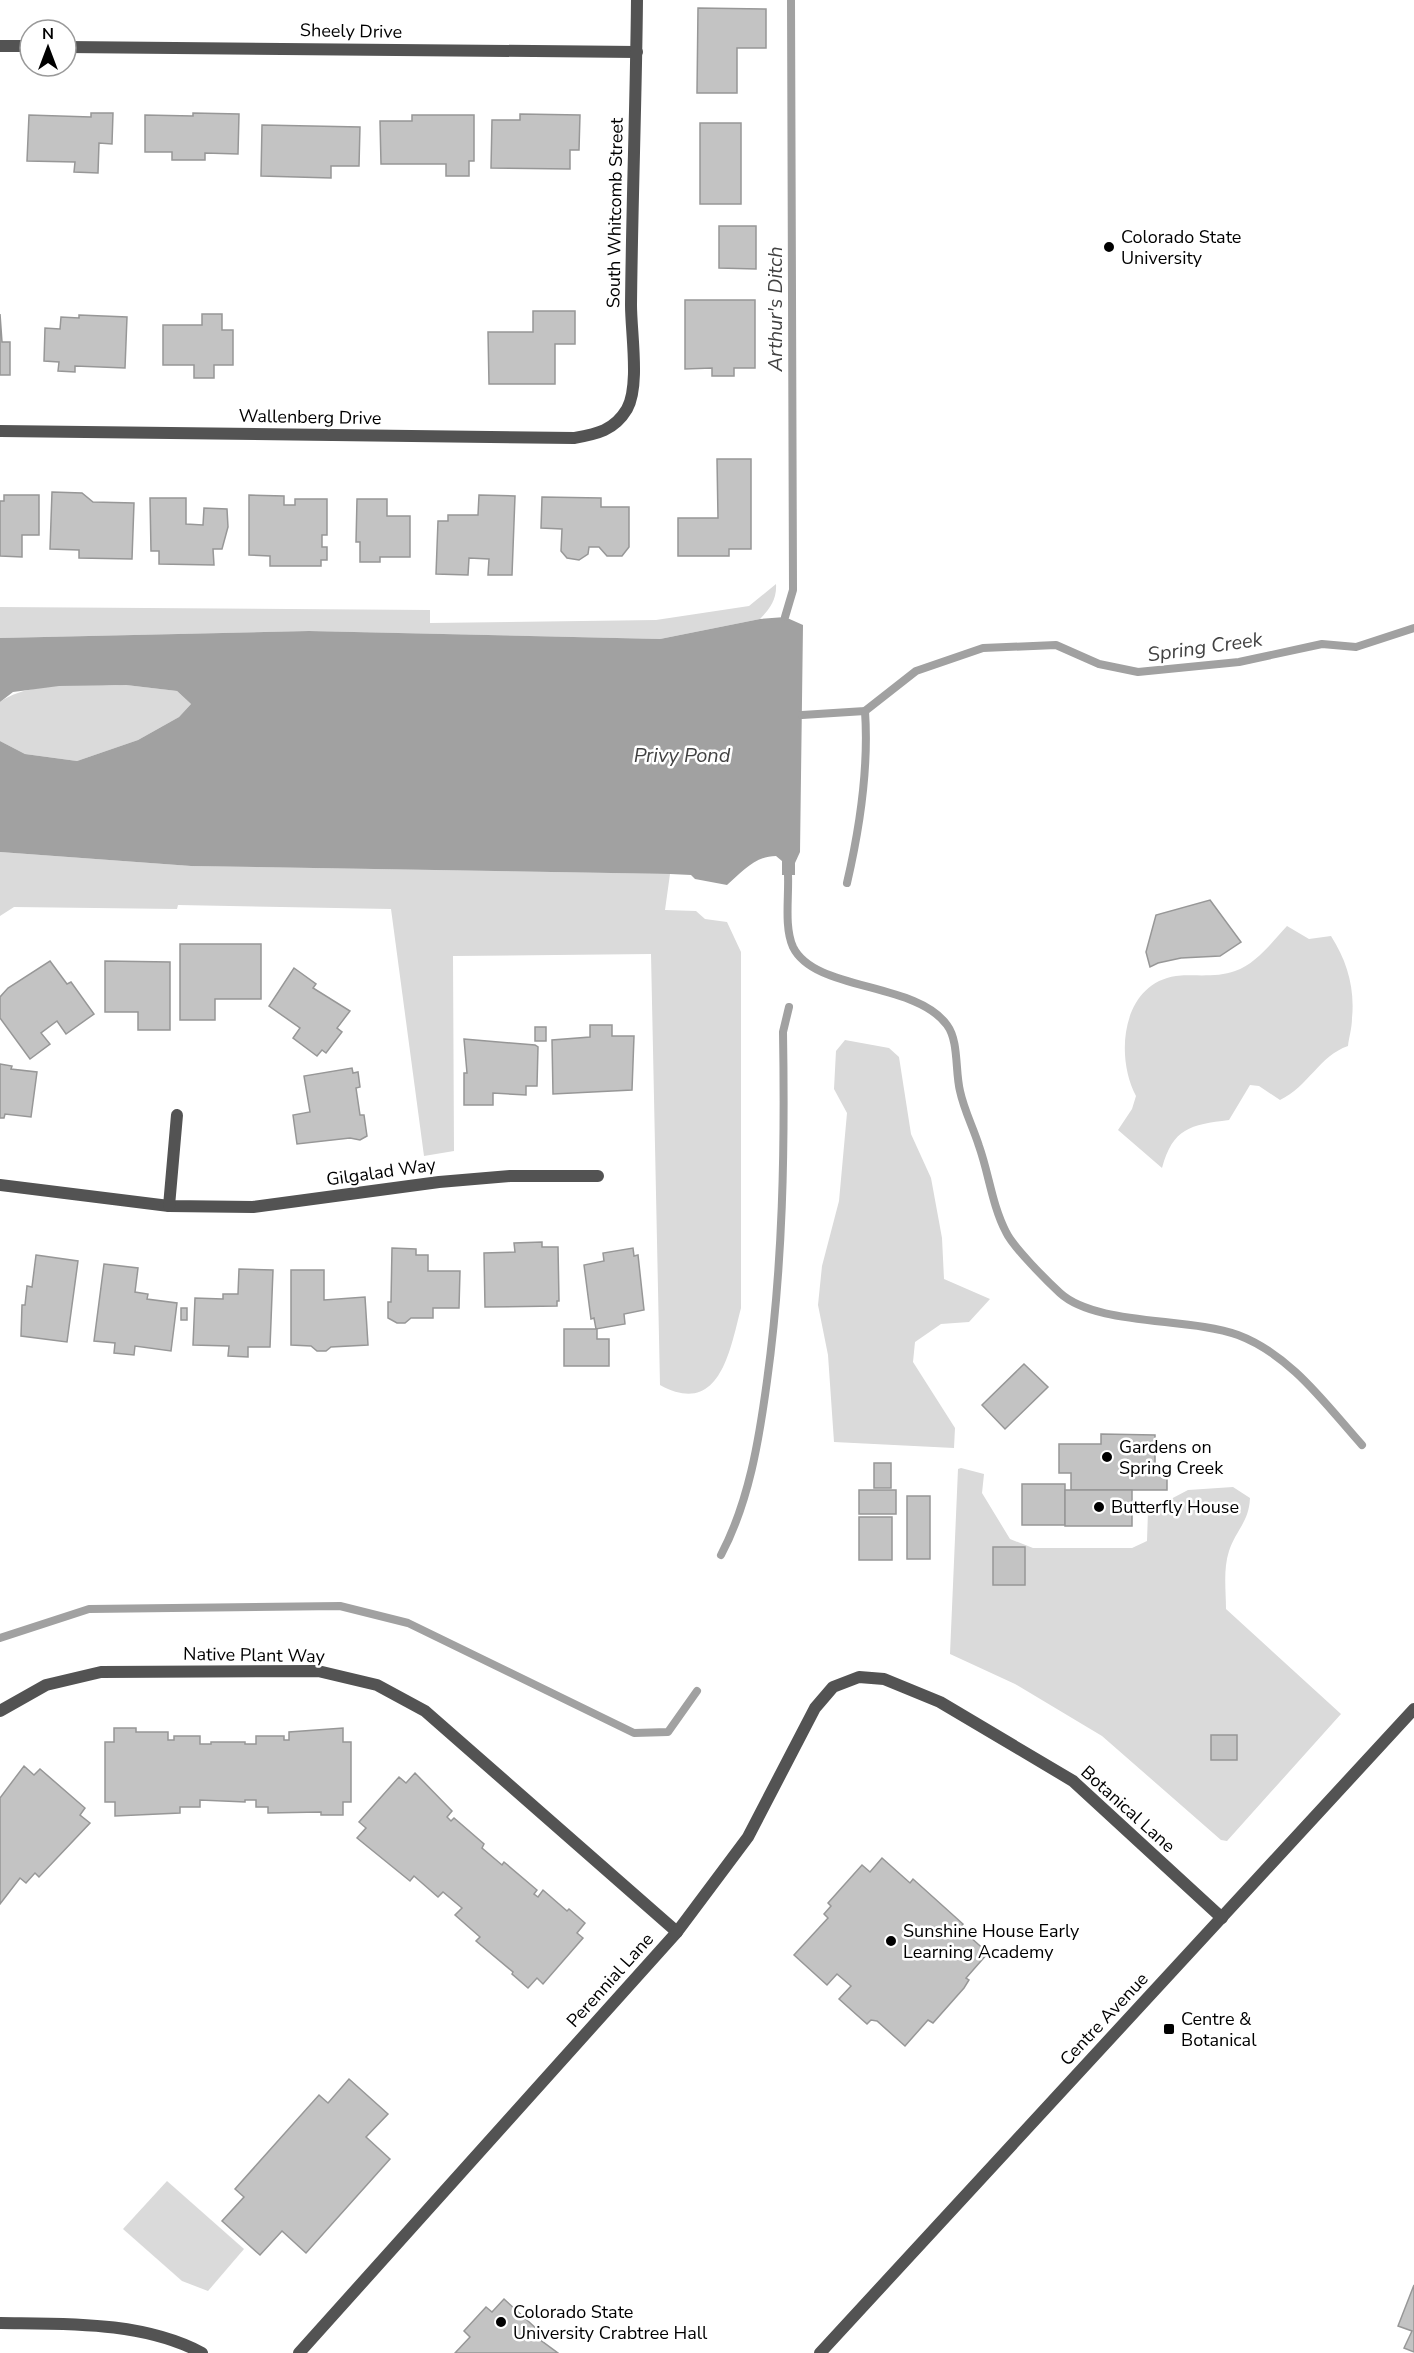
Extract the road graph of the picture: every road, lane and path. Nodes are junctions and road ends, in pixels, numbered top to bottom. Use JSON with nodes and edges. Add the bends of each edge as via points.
{"nodes":[{"id":1,"x":637,"y":0,"type":"edge"},
{"id":2,"x":0,"y":46,"type":"edge"},
{"id":3,"x":18,"y":46,"type":"edge"},
{"id":4,"x":78,"y":46,"type":"edge"},
{"id":5,"x":637,"y":52,"type":"junction"},
{"id":6,"x":616,"y":423,"type":"joint"},
{"id":7,"x":0,"y":431,"type":"edge"},
{"id":8,"x":177,"y":1115,"type":"dead end"},
{"id":9,"x":598,"y":1176,"type":"dead end"},
{"id":10,"x":0,"y":1185,"type":"edge"},
{"id":11,"x":169,"y":1206,"type":"junction"},
{"id":12,"x":940,"y":1702,"type":"joint"},
{"id":13,"x":1414,"y":1709,"type":"edge"},
{"id":14,"x":0,"y":1711,"type":"edge"},
{"id":15,"x":1222,"y":1918,"type":"junction"},
{"id":16,"x":677,"y":1932,"type":"junction"},
{"id":17,"x":0,"y":2323,"type":"edge"},
{"id":18,"x":202,"y":2353,"type":"edge"},
{"id":19,"x":299,"y":2353,"type":"edge"},
{"id":20,"x":820,"y":2353,"type":"edge"}],
"edges":[{"from":1,"to":5,"type":"street","name":"South Whitcomb Street"},
{"from":2,"to":3,"type":"street"},
{"from":4,"to":5,"type":"street","name":"Sheely Drive"},
{"from":5,"to":6,"type":"street","name":"South Whitcomb Street","via":[[633,386],[628,408]]},
{"from":6,"to":7,"type":"street","name":"Wallenberg Drive","via":[[602,434],[574,438]]},
{"from":8,"to":11,"type":"street"},
{"from":9,"to":11,"type":"street","name":"Gilgalad Way","via":[[510,1176],[439,1182],[253,1207]]},
{"from":10,"to":11,"type":"street","name":"Gilgalad Way"},
{"from":12,"to":15,"type":"street","name":"Botanical Lane","via":[[1073,1781]]},
{"from":12,"to":16,"type":"street","name":"Perennial Lane","via":[[884,1679],[859,1677],[833,1687],[815,1708],[748,1837]]},
{"from":13,"to":15,"type":"street","name":"Centre Avenue"},
{"from":14,"to":16,"type":"street","name":"Native Plant Way","via":[[46,1684],[101,1672],[318,1671],[377,1684],[425,1712]]},
{"from":15,"to":20,"type":"street","name":"Centre Avenue"},
{"from":16,"to":19,"type":"street","name":"Perennial Lane"},
{"from":17,"to":18,"type":"street","via":[[113,2328],[158,2337]]}]}
